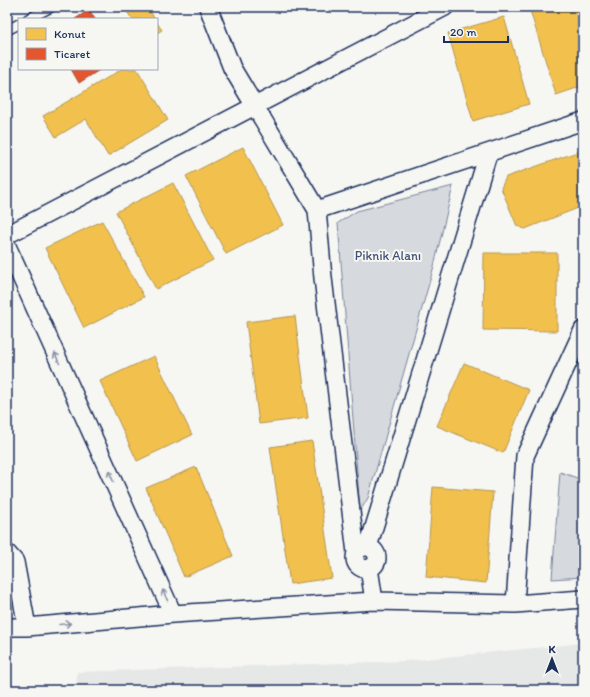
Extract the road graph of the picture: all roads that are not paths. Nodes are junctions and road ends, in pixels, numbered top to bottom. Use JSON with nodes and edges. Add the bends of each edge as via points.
{"nodes":[{"id":1,"x":51,"y":7,"type":"edge"},
{"id":2,"x":208,"y":7,"type":"edge"},
{"id":3,"x":444,"y":7,"type":"edge"},
{"id":4,"x":30,"y":18,"type":"edge"},
{"id":5,"x":18,"y":24,"type":"edge"},
{"id":6,"x":7,"y":30,"type":"edge"},
{"id":7,"x":253,"y":105,"type":"junction"},
{"id":8,"x":583,"y":121,"type":"edge"},
{"id":9,"x":488,"y":154,"type":"junction"},
{"id":10,"x":317,"y":210,"type":"junction"},
{"id":11,"x":7,"y":234,"type":"edge"},
{"id":12,"x":7,"y":246,"type":"edge"},
{"id":13,"x":583,"y":330,"type":"edge"},
{"id":14,"x":362,"y":550,"type":"junction"},
{"id":15,"x":7,"y":553,"type":"edge"},
{"id":16,"x":583,"y":599,"type":"edge"},
{"id":17,"x":374,"y":601,"type":"junction"},
{"id":18,"x":515,"y":604,"type":"junction"},
{"id":19,"x":174,"y":614,"type":"junction"},
{"id":20,"x":7,"y":627,"type":"edge"},
{"id":21,"x":26,"y":627,"type":"junction"}],
"edges":[{"from":1,"to":4,"type":"lane"},
{"from":2,"to":7,"type":"street","via":[[232,68]]},
{"from":3,"to":7,"type":"street"},
{"from":5,"to":6,"type":"lane"},
{"from":7,"to":10,"type":"street"},
{"from":7,"to":11,"type":"street"},
{"from":8,"to":9,"type":"street"},
{"from":9,"to":10,"type":"street"},
{"from":9,"to":14,"type":"street"},
{"from":10,"to":14,"type":"street","via":[[323,278]]},
{"from":19,"to":12,"type":"street","one_way":true},
{"from":13,"to":18,"type":"street","via":[[525,456]]},
{"from":14,"to":17,"type":"street","via":[[374,550],[376,557],[375,563],[369,568]]},
{"from":15,"to":21,"type":"street","via":[[15,562]]},
{"from":16,"to":18,"type":"street"},
{"from":17,"to":18,"type":"street"},
{"from":17,"to":19,"type":"street"},
{"from":21,"to":19,"type":"street","one_way":true},
{"from":20,"to":21,"type":"street"}]}
